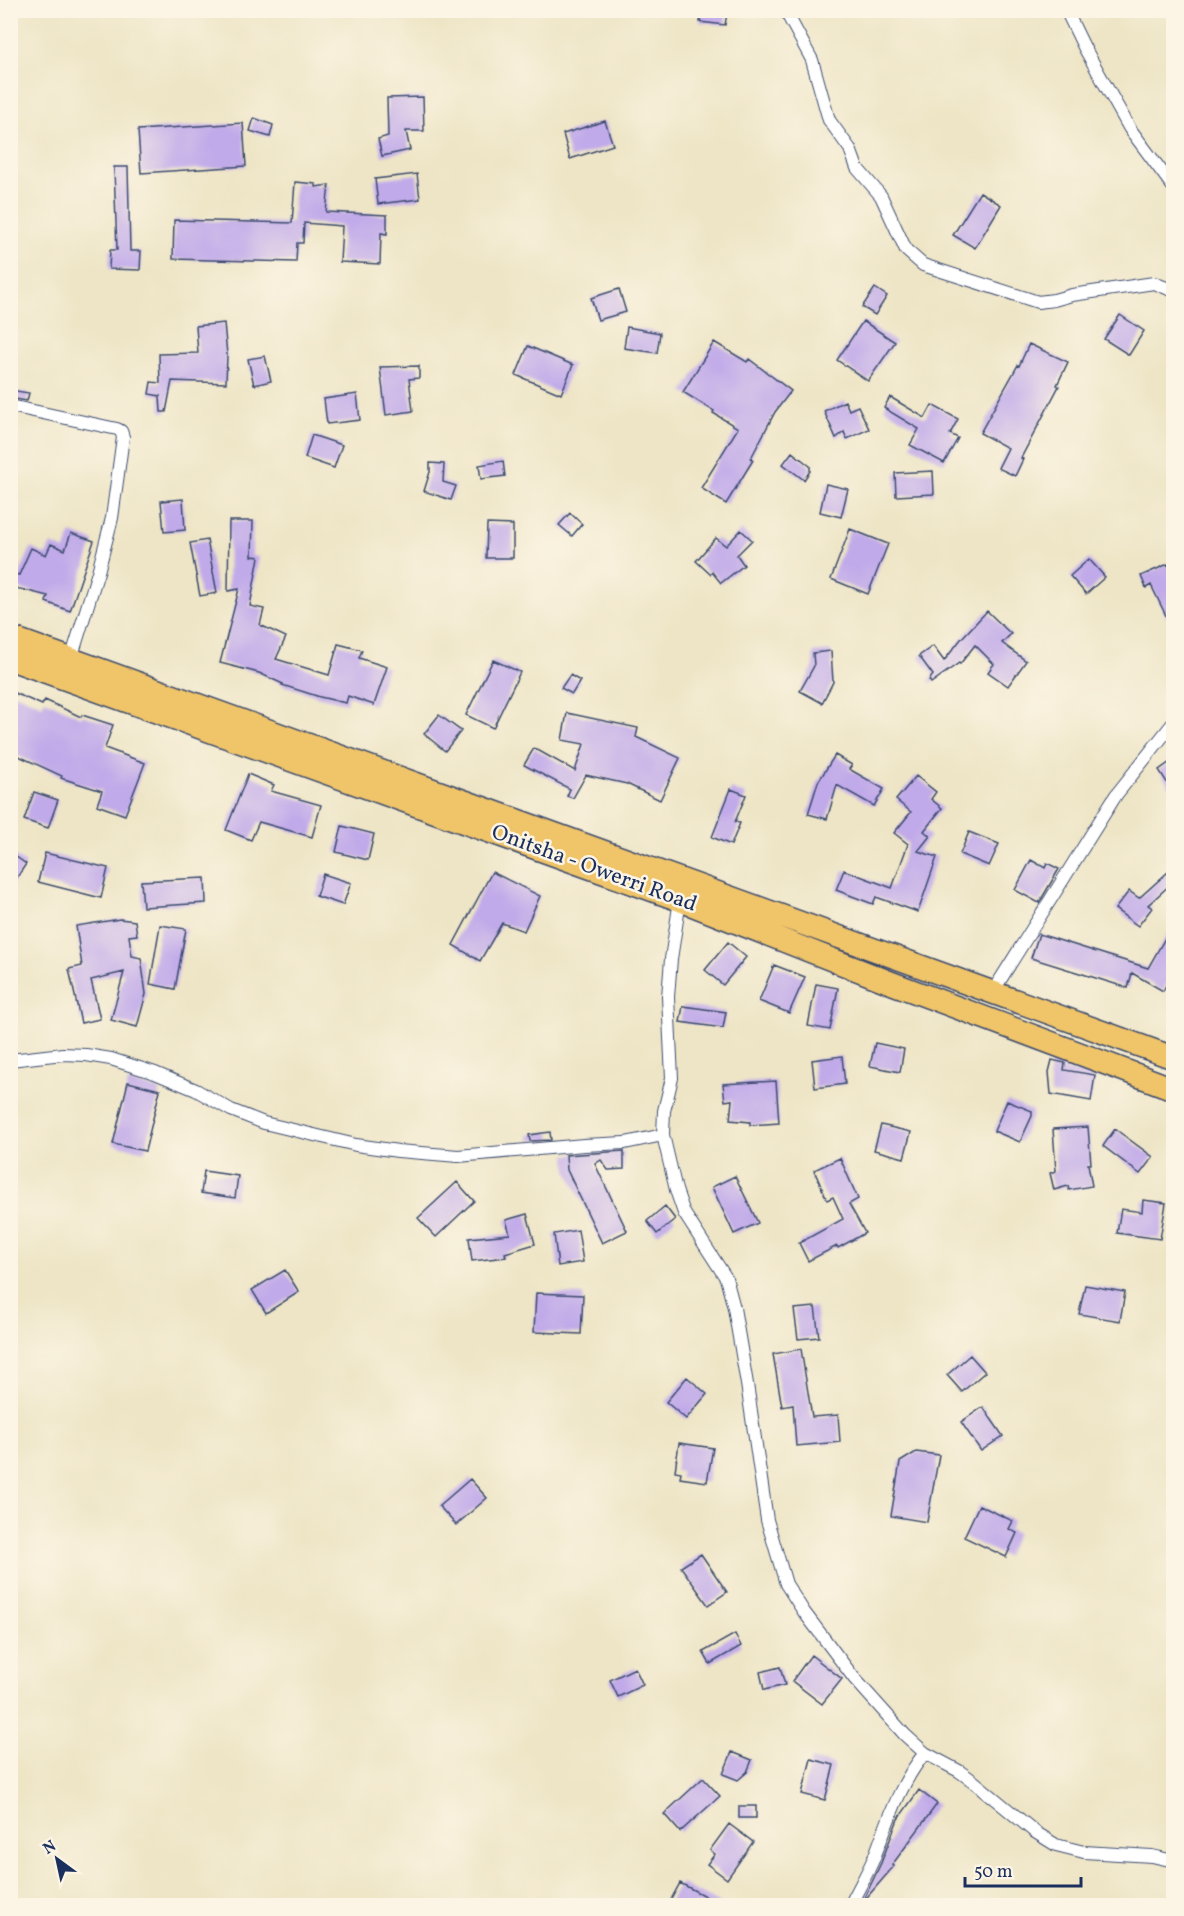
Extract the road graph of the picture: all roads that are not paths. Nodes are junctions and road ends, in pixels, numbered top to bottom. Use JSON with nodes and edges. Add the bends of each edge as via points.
{"nodes":[{"id":1,"x":785,"y":10,"type":"edge"},
{"id":2,"x":1066,"y":10,"type":"edge"},
{"id":3,"x":1173,"y":188,"type":"edge"},
{"id":4,"x":1173,"y":291,"type":"edge"},
{"id":5,"x":10,"y":406,"type":"edge"},
{"id":6,"x":10,"y":637,"type":"edge"},
{"id":7,"x":10,"y":659,"type":"edge"},
{"id":8,"x":71,"y":659,"type":"junction"},
{"id":9,"x":1173,"y":722,"type":"edge"},
{"id":10,"x":680,"y":900,"type":"junction"},
{"id":11,"x":992,"y":993,"type":"junction"},
{"id":12,"x":1173,"y":1058,"type":"edge"},
{"id":13,"x":10,"y":1060,"type":"edge"},
{"id":14,"x":1173,"y":1089,"type":"edge"},
{"id":15,"x":663,"y":1135,"type":"junction"},
{"id":16,"x":925,"y":1753,"type":"junction"},
{"id":17,"x":1173,"y":1861,"type":"edge"},
{"id":18,"x":850,"y":1905,"type":"edge"}],
"edges":[{"from":1,"to":4,"type":"street","via":[[812,60],[829,120],[850,149],[857,168],[881,196],[906,250],[923,265],[1038,302],[1154,283]]},
{"from":2,"to":3,"type":"street","via":[[1130,129]]},
{"from":5,"to":8,"type":"street","via":[[117,429],[123,437],[112,518]]},
{"from":6,"to":8,"type":"highway","name":"Onitsha - Owerri Road"},
{"from":7,"to":10,"type":"highway","name":"Onitsha - Owerri Road"},
{"from":8,"to":11,"type":"highway","name":"Onitsha - Owerri Road"},
{"from":9,"to":11,"type":"street","via":[[1116,795]]},
{"from":10,"to":14,"type":"highway","name":"Onitsha - Owerri Road"},
{"from":10,"to":15,"type":"street","via":[[668,997],[672,1078]]},
{"from":11,"to":12,"type":"highway","name":"Onitsha - Owerri Road"},
{"from":13,"to":15,"type":"street","via":[[63,1054],[111,1059],[155,1073],[264,1123],[398,1151],[458,1156],[626,1143]]},
{"from":15,"to":16,"type":"street","via":[[684,1213],[726,1278],[767,1520],[786,1584],[854,1678]]},
{"from":16,"to":17,"type":"street","via":[[973,1780],[1056,1845],[1084,1852]]},
{"from":16,"to":18,"type":"street","via":[[911,1770]]}]}
